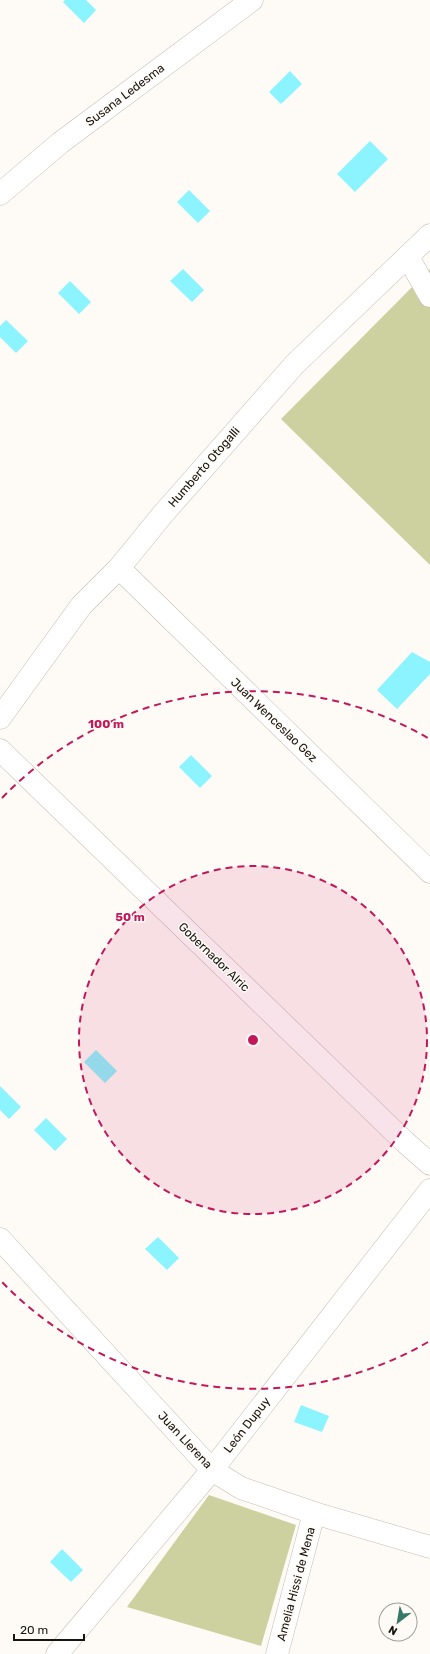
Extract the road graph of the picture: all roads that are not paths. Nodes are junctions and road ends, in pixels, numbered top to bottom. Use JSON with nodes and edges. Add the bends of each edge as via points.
{"nodes":[{"id":1,"x":252,"y":0,"type":"edge"},
{"id":2,"x":0,"y":194,"type":"edge"},
{"id":3,"x":430,"y":235,"type":"edge"},
{"id":4,"x":408,"y":257,"type":"junction"},
{"id":5,"x":430,"y":296,"type":"edge"},
{"id":6,"x":119,"y":568,"type":"junction"},
{"id":7,"x":0,"y":718,"type":"edge"},
{"id":8,"x":0,"y":750,"type":"edge"},
{"id":9,"x":430,"y":872,"type":"edge"},
{"id":10,"x":430,"y":1164,"type":"edge"},
{"id":11,"x":430,"y":1190,"type":"edge"},
{"id":12,"x":0,"y":1239,"type":"edge"},
{"id":13,"x":212,"y":1470,"type":"junction"},
{"id":14,"x":314,"y":1513,"type":"junction"},
{"id":15,"x":430,"y":1546,"type":"edge"},
{"id":16,"x":58,"y":1654,"type":"edge"},
{"id":17,"x":277,"y":1654,"type":"edge"}],
"edges":[{"from":1,"to":2,"type":"street","name":"Susana Ledesma","via":[[60,144]]},
{"from":3,"to":4,"type":"street","name":"Humberto Otogalli"},
{"from":4,"to":5,"type":"street"},
{"from":4,"to":6,"type":"street","name":"Humberto Otogalli","via":[[295,364]]},
{"from":6,"to":7,"type":"street","name":"Humberto Otogalli","via":[[81,606]]},
{"from":6,"to":9,"type":"street","name":"Juan Wenceslao Gez"},
{"from":8,"to":10,"type":"street","name":"Gobernador Alric"},
{"from":11,"to":13,"type":"street","name":"León Dupuy"},
{"from":12,"to":13,"type":"street","name":"Juan Llerena"},
{"from":13,"to":14,"type":"street","name":"Juan Llerena","via":[[241,1488]]},
{"from":13,"to":16,"type":"street","name":"León Dupuy"},
{"from":14,"to":15,"type":"street","name":"Juan Llerena"},
{"from":14,"to":17,"type":"street","name":"Amelia Hissi de Mena"}]}
